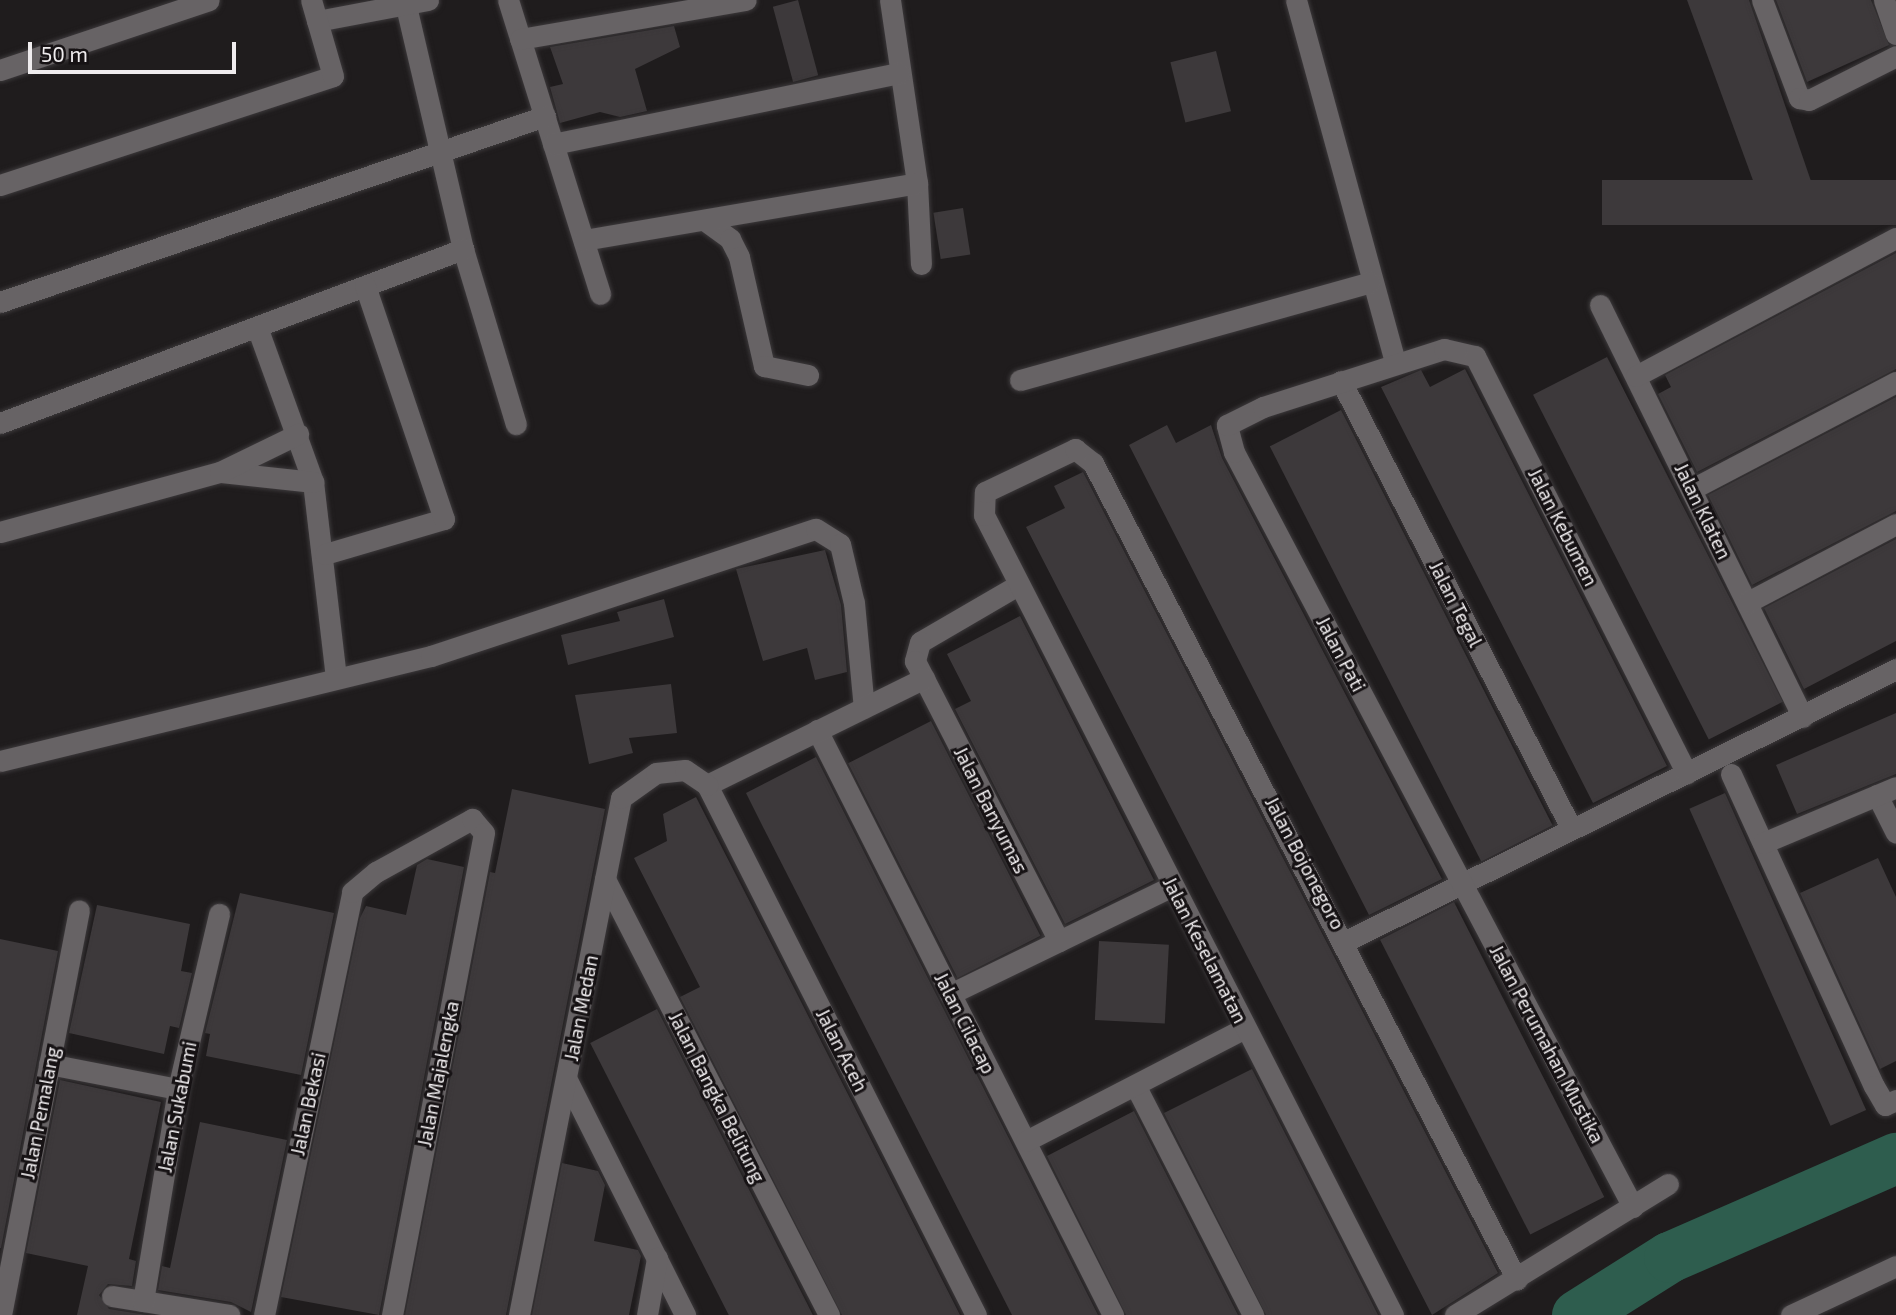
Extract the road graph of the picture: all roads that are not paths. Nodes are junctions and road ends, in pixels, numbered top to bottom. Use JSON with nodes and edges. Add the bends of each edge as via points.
{"nodes":[{"id":1,"x":209,"y":0,"type":"edge"},
{"id":2,"x":311,"y":0,"type":"edge"},
{"id":3,"x":428,"y":0,"type":"edge"},
{"id":4,"x":508,"y":0,"type":"edge"},
{"id":5,"x":746,"y":0,"type":"edge"},
{"id":6,"x":890,"y":0,"type":"edge"},
{"id":7,"x":1296,"y":0,"type":"edge"},
{"id":8,"x":1762,"y":0,"type":"edge"},
{"id":9,"x":1884,"y":0,"type":"edge"},
{"id":10,"x":406,"y":6,"type":"junction"},
{"id":11,"x":625,"y":10,"type":"edge"},
{"id":12,"x":317,"y":21,"type":"junction"},
{"id":13,"x":1896,"y":34,"type":"edge"},
{"id":14,"x":520,"y":39,"type":"junction"},
{"id":15,"x":1896,"y":56,"type":"edge"},
{"id":16,"x":0,"y":70,"type":"edge"},
{"id":17,"x":899,"y":73,"type":"junction"},
{"id":18,"x":545,"y":116,"type":"junction"},
{"id":19,"x":553,"y":144,"type":"junction"},
{"id":20,"x":443,"y":150,"type":"junction"},
{"id":21,"x":917,"y":183,"type":"junction"},
{"id":22,"x":0,"y":185,"type":"edge"},
{"id":23,"x":707,"y":222,"type":"junction"},
{"id":24,"x":1896,"y":239,"type":"edge"},
{"id":25,"x":584,"y":240,"type":"junction"},
{"id":26,"x":463,"y":249,"type":"junction"},
{"id":27,"x":921,"y":264,"type":"dead end"},
{"id":28,"x":1370,"y":282,"type":"junction"},
{"id":29,"x":365,"y":286,"type":"junction"},
{"id":30,"x":600,"y":294,"type":"dead end"},
{"id":31,"x":0,"y":302,"type":"edge"},
{"id":32,"x":1600,"y":305,"type":"dead end"},
{"id":33,"x":257,"y":327,"type":"junction"},
{"id":34,"x":1393,"y":356,"type":"junction"},
{"id":35,"x":808,"y":375,"type":"dead end"},
{"id":36,"x":1636,"y":376,"type":"junction"},
{"id":37,"x":1020,"y":380,"type":"dead end"},
{"id":38,"x":1341,"y":381,"type":"junction"},
{"id":39,"x":1896,"y":382,"type":"edge"},
{"id":40,"x":0,"y":423,"type":"edge"},
{"id":41,"x":516,"y":424,"type":"dead end"},
{"id":42,"x":298,"y":434,"type":"junction"},
{"id":43,"x":1085,"y":451,"type":"joint"},
{"id":44,"x":220,"y":472,"type":"junction"},
{"id":45,"x":313,"y":482,"type":"junction"},
{"id":46,"x":1692,"y":489,"type":"junction"},
{"id":47,"x":1896,"y":524,"type":"edge"},
{"id":48,"x":0,"y":532,"type":"edge"},
{"id":49,"x":325,"y":554,"type":"junction"},
{"id":50,"x":1018,"y":585,"type":"junction"},
{"id":51,"x":1748,"y":602,"type":"junction"},
{"id":52,"x":1896,"y":668,"type":"edge"},
{"id":53,"x":336,"y":678,"type":"junction"},
{"id":54,"x":924,"y":678,"type":"junction"},
{"id":55,"x":864,"y":708,"type":"junction"},
{"id":56,"x":1803,"y":717,"type":"junction"},
{"id":57,"x":817,"y":730,"type":"junction"},
{"id":58,"x":0,"y":761,"type":"edge"},
{"id":59,"x":1687,"y":773,"type":"junction"},
{"id":60,"x":1731,"y":774,"type":"dead end"},
{"id":61,"x":707,"y":785,"type":"junction"},
{"id":62,"x":1887,"y":791,"type":"edge"},
{"id":63,"x":1570,"y":826,"type":"junction"},
{"id":64,"x":1896,"y":832,"type":"edge"},
{"id":65,"x":1763,"y":843,"type":"junction"},
{"id":66,"x":605,"y":879,"type":"junction"},
{"id":67,"x":1462,"y":881,"type":"junction"},
{"id":68,"x":1172,"y":886,"type":"junction"},
{"id":69,"x":352,"y":892,"type":"joint"},
{"id":70,"x":79,"y":911,"type":"dead end"},
{"id":71,"x":219,"y":914,"type":"dead end"},
{"id":72,"x":1059,"y":941,"type":"junction"},
{"id":73,"x":1346,"y":941,"type":"junction"},
{"id":74,"x":950,"y":993,"type":"junction"},
{"id":75,"x":1245,"y":1028,"type":"junction"},
{"id":76,"x":49,"y":1064,"type":"junction"},
{"id":77,"x":567,"y":1080,"type":"junction"},
{"id":78,"x":1135,"y":1085,"type":"junction"},
{"id":79,"x":177,"y":1089,"type":"junction"},
{"id":80,"x":1891,"y":1102,"type":"edge"},
{"id":81,"x":1026,"y":1141,"type":"junction"},
{"id":82,"x":1668,"y":1184,"type":"dead end"},
{"id":83,"x":1633,"y":1207,"type":"junction"},
{"id":84,"x":657,"y":1258,"type":"junction"},
{"id":85,"x":1896,"y":1266,"type":"edge"},
{"id":86,"x":1517,"y":1280,"type":"junction"},
{"id":87,"x":112,"y":1296,"type":"dead end"},
{"id":88,"x":143,"y":1301,"type":"junction"},
{"id":89,"x":1,"y":1315,"type":"edge"},
{"id":90,"x":229,"y":1315,"type":"edge"},
{"id":91,"x":264,"y":1315,"type":"edge"},
{"id":92,"x":392,"y":1315,"type":"edge"},
{"id":93,"x":519,"y":1315,"type":"edge"},
{"id":94,"x":647,"y":1315,"type":"edge"},
{"id":95,"x":685,"y":1315,"type":"edge"},
{"id":96,"x":829,"y":1315,"type":"edge"},
{"id":97,"x":976,"y":1315,"type":"edge"},
{"id":98,"x":1113,"y":1315,"type":"edge"},
{"id":99,"x":1253,"y":1315,"type":"edge"},
{"id":100,"x":1393,"y":1315,"type":"edge"},
{"id":101,"x":1455,"y":1315,"type":"edge"},
{"id":102,"x":1791,"y":1315,"type":"edge"}],
"edges":[{"from":1,"to":16,"type":"street"},
{"from":2,"to":12,"type":"street"},
{"from":3,"to":10,"type":"street"},
{"from":4,"to":14,"type":"street"},
{"from":5,"to":11,"type":"street"},
{"from":6,"to":17,"type":"street"},
{"from":7,"to":28,"type":"street"},
{"from":8,"to":15,"type":"street","via":[[1799,98],[1809,100]]},
{"from":9,"to":13,"type":"street"},
{"from":10,"to":12,"type":"street"},
{"from":10,"to":20,"type":"street","via":[[412,52]]},
{"from":11,"to":14,"type":"street"},
{"from":12,"to":22,"type":"street","via":[[333,76]]},
{"from":14,"to":18,"type":"street"},
{"from":17,"to":19,"type":"street"},
{"from":17,"to":21,"type":"street"},
{"from":18,"to":19,"type":"street"},
{"from":18,"to":20,"type":"street"},
{"from":19,"to":25,"type":"street"},
{"from":20,"to":26,"type":"street"},
{"from":20,"to":31,"type":"street"},
{"from":21,"to":23,"type":"street"},
{"from":21,"to":27,"type":"street"},
{"from":23,"to":25,"type":"street"},
{"from":23,"to":35,"type":"street","via":[[730,239],[739,257],[764,366]]},
{"from":24,"to":36,"type":"street"},
{"from":25,"to":30,"type":"street"},
{"from":26,"to":29,"type":"street"},
{"from":26,"to":41,"type":"street"},
{"from":28,"to":34,"type":"street"},
{"from":28,"to":37,"type":"street"},
{"from":29,"to":33,"type":"street"},
{"from":29,"to":49,"type":"street","via":[[444,519]]},
{"from":32,"to":36,"type":"street","name":"Jalan Klaten"},
{"from":33,"to":40,"type":"street"},
{"from":33,"to":42,"type":"street"},
{"from":34,"to":38,"type":"street"},
{"from":34,"to":59,"type":"street","name":"Jalan Kebumen","via":[[1444,349],[1475,356]]},
{"from":36,"to":46,"type":"street","name":"Jalan Klaten"},
{"from":38,"to":63,"type":"street","name":"Jalan Tegal"},
{"from":38,"to":67,"type":"street","name":"Jalan Pati","via":[[1227,425],[1234,452]]},
{"from":39,"to":46,"type":"street"},
{"from":42,"to":44,"type":"street"},
{"from":42,"to":45,"type":"street"},
{"from":43,"to":50,"type":"street","name":"Jalan Keselamatan","via":[[1075,449],[985,492],[984,515]]},
{"from":43,"to":73,"type":"street","name":"Jalan Bojonegoro"},
{"from":44,"to":45,"type":"street"},
{"from":44,"to":48,"type":"street"},
{"from":45,"to":49,"type":"street"},
{"from":46,"to":51,"type":"street","name":"Jalan Klaten"},
{"from":47,"to":51,"type":"street"},
{"from":49,"to":53,"type":"street"},
{"from":50,"to":54,"type":"street","name":"Jalan Banyumas","via":[[920,642],[915,662]]},
{"from":50,"to":68,"type":"street","name":"Jalan Keselamatan"},
{"from":51,"to":56,"type":"street","name":"Jalan Klaten"},
{"from":52,"to":56,"type":"street"},
{"from":53,"to":55,"type":"street","via":[[481,641],[816,529],[840,544],[854,603]]},
{"from":53,"to":58,"type":"street"},
{"from":54,"to":55,"type":"street"},
{"from":54,"to":72,"type":"street","name":"Jalan Banyumas"},
{"from":55,"to":57,"type":"street"},
{"from":56,"to":59,"type":"street"},
{"from":57,"to":61,"type":"street"},
{"from":57,"to":74,"type":"street","name":"Jalan Cilacap"},
{"from":59,"to":63,"type":"street"},
{"from":60,"to":65,"type":"street"},
{"from":61,"to":66,"type":"street","name":"Jalan Medan","via":[[684,770],[656,773],[626,791]]},
{"from":61,"to":97,"type":"street","name":"Jalan Aceh"},
{"from":62,"to":64,"type":"street"},
{"from":62,"to":65,"type":"street"},
{"from":63,"to":67,"type":"street"},
{"from":65,"to":80,"type":"street"},
{"from":66,"to":77,"type":"street","name":"Jalan Medan"},
{"from":66,"to":96,"type":"street","name":"Jalan Bangka Belitung"},
{"from":67,"to":73,"type":"street"},
{"from":67,"to":83,"type":"street","name":"Jalan Perumahan Mustika"},
{"from":68,"to":72,"type":"street"},
{"from":68,"to":75,"type":"street","name":"Jalan Keselamatan"},
{"from":69,"to":91,"type":"street","name":"Jalan Bekasi"},
{"from":69,"to":92,"type":"street","name":"Jalan Majalengka","via":[[465,819],[479,823],[484,833]]},
{"from":70,"to":76,"type":"street","name":"Jalan Pemalang"},
{"from":71,"to":79,"type":"street","name":"Jalan Sukabumi"},
{"from":72,"to":74,"type":"street"},
{"from":73,"to":86,"type":"street","name":"Jalan Bojonegoro"},
{"from":74,"to":81,"type":"street","name":"Jalan Cilacap"},
{"from":75,"to":78,"type":"street"},
{"from":75,"to":100,"type":"street","name":"Jalan Keselamatan"},
{"from":76,"to":79,"type":"street"},
{"from":76,"to":89,"type":"street","name":"Jalan Pemalang"},
{"from":77,"to":84,"type":"street"},
{"from":77,"to":93,"type":"street","name":"Jalan Medan"},
{"from":78,"to":81,"type":"street"},
{"from":78,"to":99,"type":"street"},
{"from":79,"to":88,"type":"street","name":"Jalan Sukabumi"},
{"from":81,"to":98,"type":"street","name":"Jalan Cilacap"},
{"from":82,"to":83,"type":"street"},
{"from":83,"to":86,"type":"street"},
{"from":84,"to":94,"type":"street"},
{"from":84,"to":95,"type":"street"},
{"from":85,"to":102,"type":"street"},
{"from":86,"to":101,"type":"street"},
{"from":87,"to":88,"type":"street"},
{"from":88,"to":90,"type":"street"}]}
